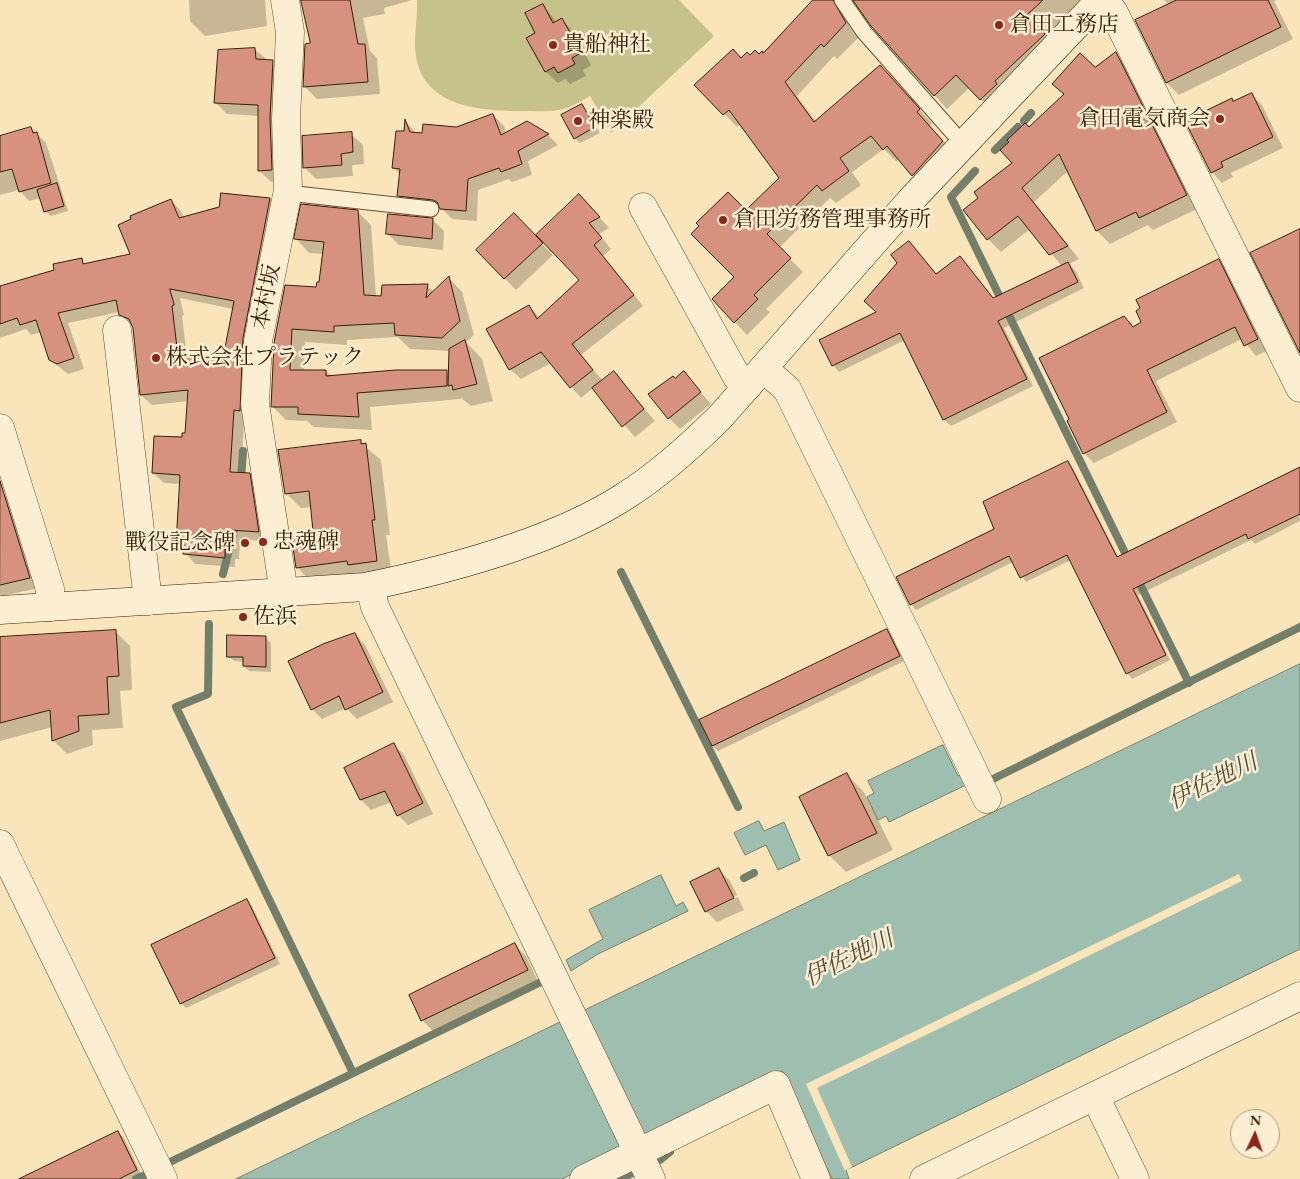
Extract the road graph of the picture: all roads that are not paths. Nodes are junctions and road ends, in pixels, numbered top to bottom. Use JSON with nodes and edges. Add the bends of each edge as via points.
{"nodes":[{"id":1,"x":285,"y":0,"type":"edge"},
{"id":2,"x":842,"y":0,"type":"edge"},
{"id":3,"x":1100,"y":0,"type":"edge"},
{"id":4,"x":963,"y":144,"type":"junction"},
{"id":5,"x":288,"y":193,"type":"junction"},
{"id":6,"x":644,"y":207,"type":"dead end"},
{"id":7,"x":431,"y":209,"type":"dead end"},
{"id":8,"x":117,"y":330,"type":"dead end"},
{"id":9,"x":756,"y":378,"type":"junction"},
{"id":10,"x":1300,"y":388,"type":"edge"},
{"id":11,"x":0,"y":428,"type":"edge"},
{"id":12,"x":370,"y":586,"type":"junction"},
{"id":13,"x":284,"y":594,"type":"junction"},
{"id":14,"x":148,"y":601,"type":"junction"},
{"id":15,"x":50,"y":607,"type":"junction"},
{"id":16,"x":0,"y":610,"type":"edge"},
{"id":17,"x":987,"y":799,"type":"dead end"},
{"id":18,"x":0,"y":844,"type":"edge"},
{"id":19,"x":1300,"y":996,"type":"edge"},
{"id":20,"x":1094,"y":1096,"type":"junction"},
{"id":21,"x":637,"y":1149,"type":"junction"},
{"id":22,"x":163,"y":1179,"type":"edge"},
{"id":23,"x":584,"y":1179,"type":"edge"},
{"id":24,"x":651,"y":1179,"type":"edge"},
{"id":25,"x":816,"y":1179,"type":"edge"},
{"id":26,"x":924,"y":1179,"type":"edge"},
{"id":27,"x":1135,"y":1179,"type":"edge"}],
"edges":[{"from":1,"to":5,"type":"street","name":"本村坂","via":[[290,32],[286,119]]},
{"from":2,"to":4,"type":"lane","via":[[864,32]]},
{"from":3,"to":4,"type":"street"},
{"from":3,"to":10,"type":"street","via":[[1113,11]]},
{"from":4,"to":9,"type":"street"},
{"from":5,"to":7,"type":"lane"},
{"from":5,"to":13,"type":"street","name":"本村坂","via":[[258,341],[255,404]]},
{"from":6,"to":9,"type":"street","via":[[736,377]]},
{"from":8,"to":14,"type":"street"},
{"from":9,"to":12,"type":"street","via":[[690,447],[621,499],[543,537]]},
{"from":9,"to":17,"type":"street","via":[[787,389]]},
{"from":11,"to":15,"type":"street","via":[[50,589]]},
{"from":12,"to":13,"type":"street"},
{"from":12,"to":21,"type":"street","via":[[375,608]]},
{"from":13,"to":14,"type":"street"},
{"from":14,"to":15,"type":"street"},
{"from":15,"to":16,"type":"street"},
{"from":18,"to":22,"type":"street"},
{"from":19,"to":20,"type":"street"},
{"from":20,"to":26,"type":"street"},
{"from":20,"to":27,"type":"street"},
{"from":21,"to":23,"type":"street"},
{"from":21,"to":24,"type":"street"},
{"from":21,"to":25,"type":"street","via":[[776,1085]]}]}
